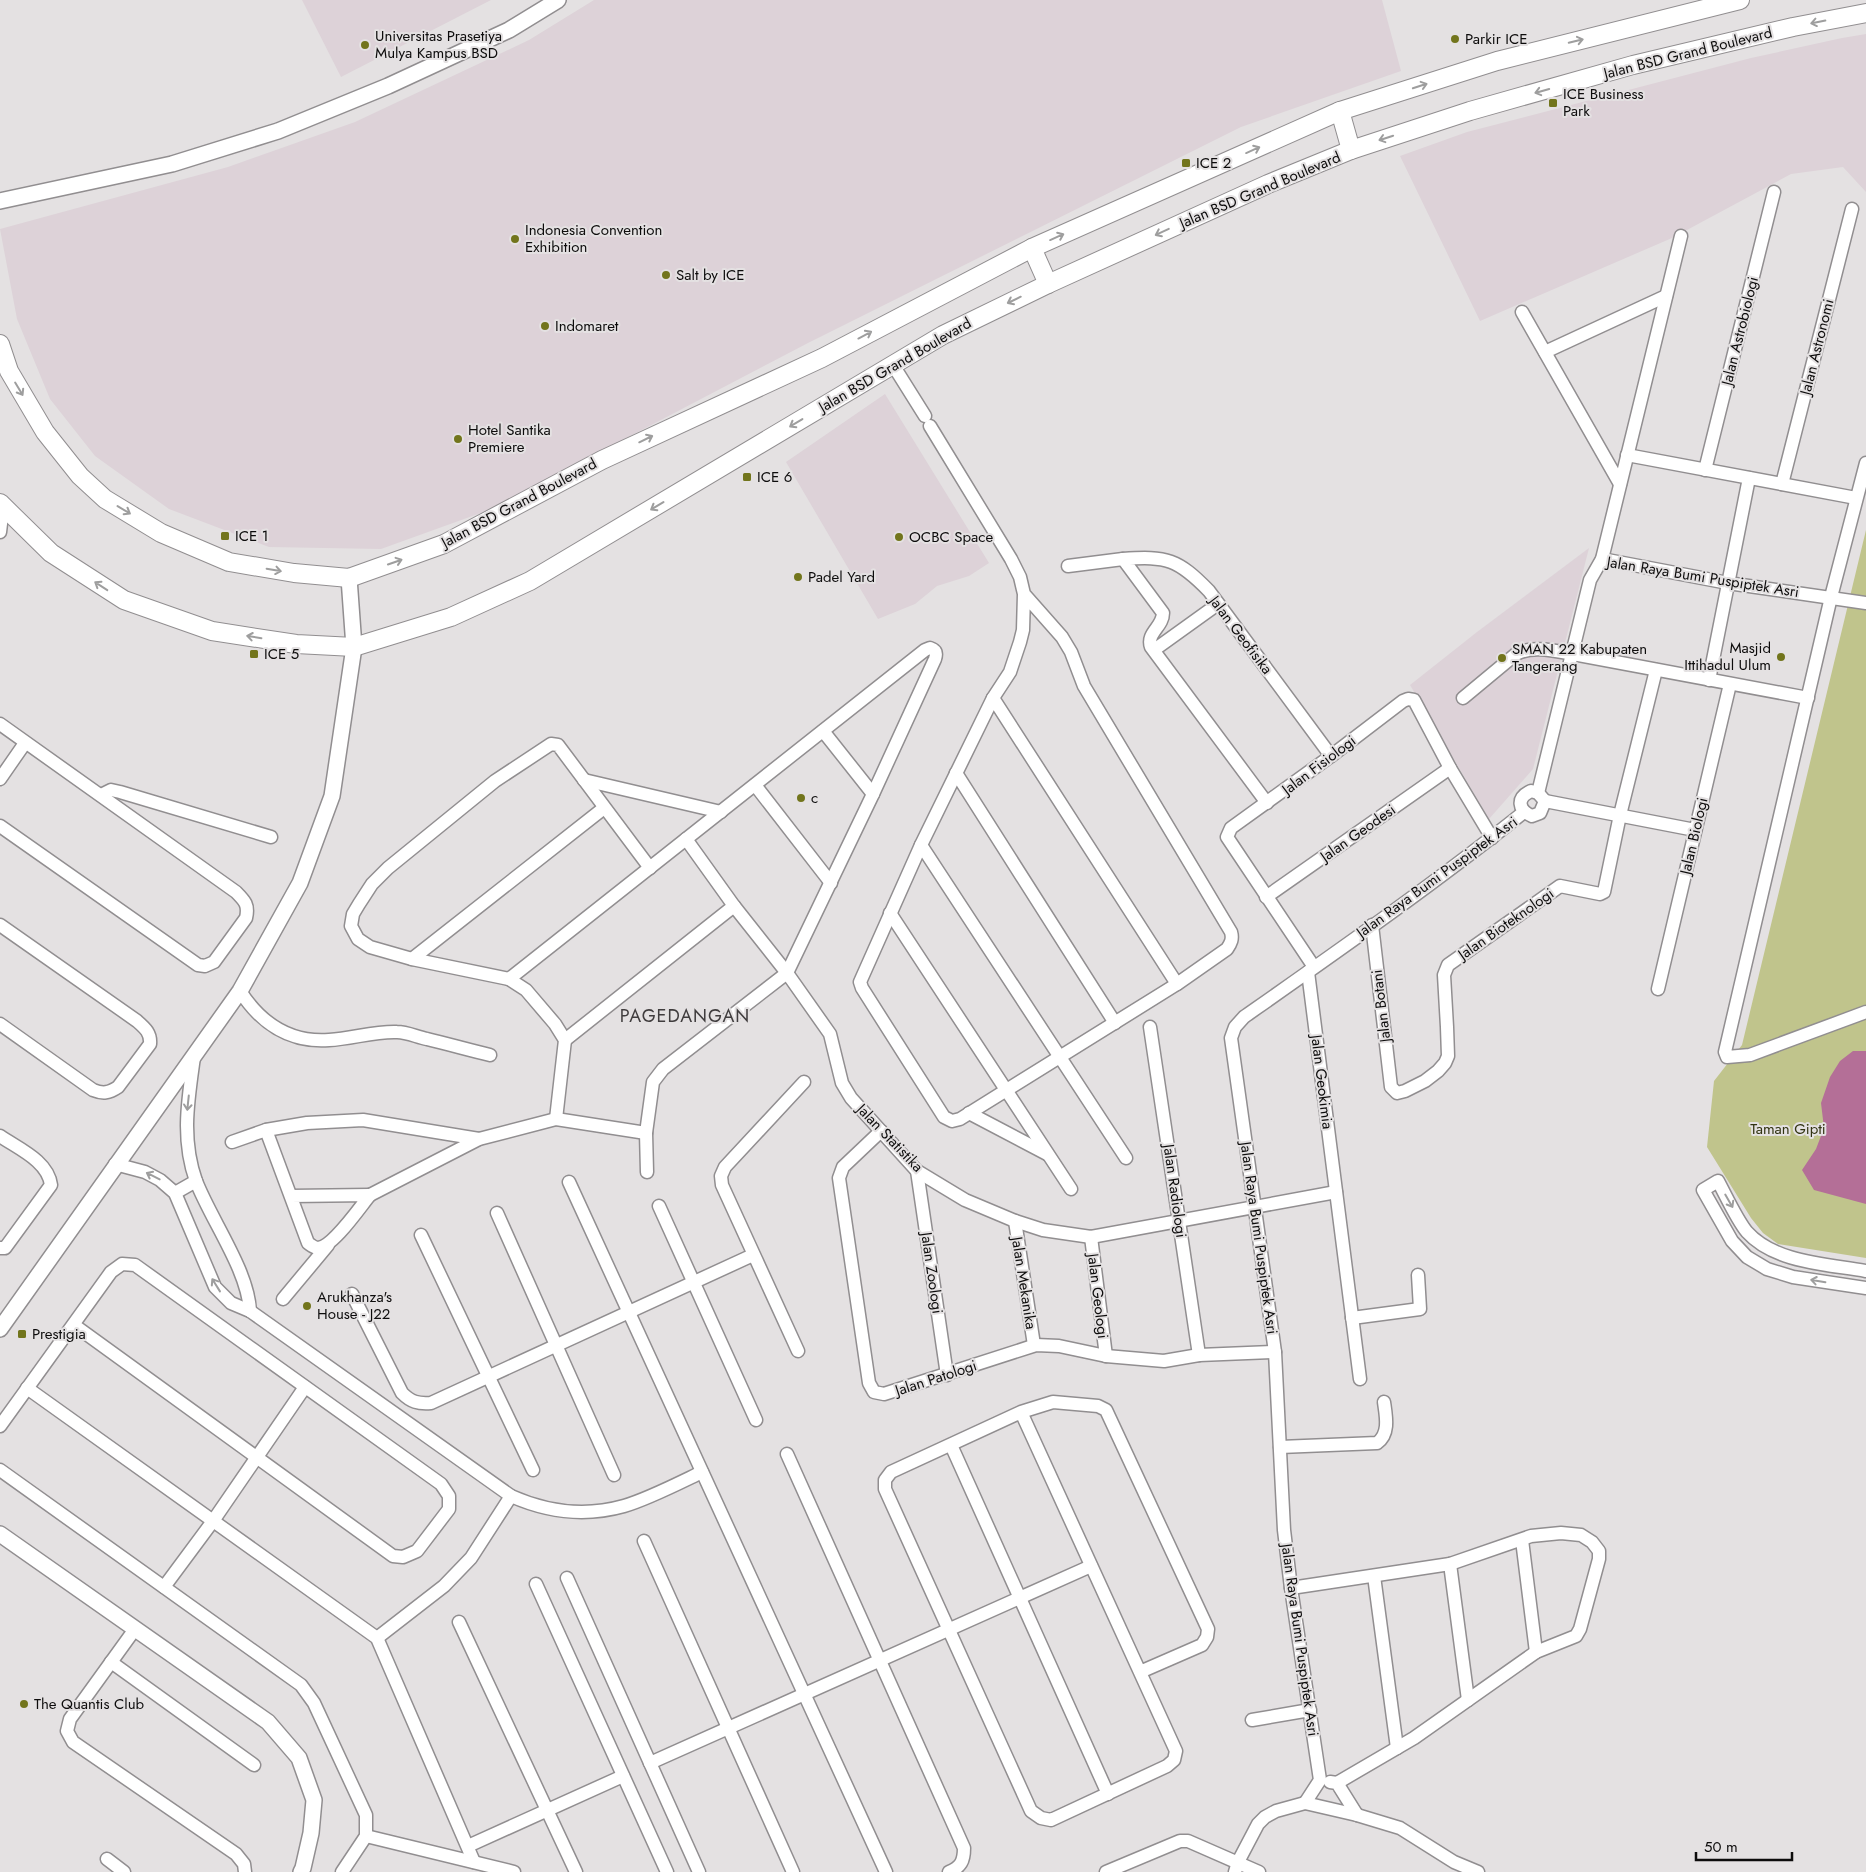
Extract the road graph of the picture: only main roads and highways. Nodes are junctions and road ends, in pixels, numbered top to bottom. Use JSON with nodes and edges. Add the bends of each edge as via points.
{"nodes":[{"id":1,"x":1740,"y":0,"type":"edge"},
{"id":2,"x":1866,"y":13,"type":"edge"},
{"id":3,"x":1340,"y":112,"type":"junction"},
{"id":4,"x":1351,"y":150,"type":"junction"},
{"id":5,"x":1032,"y":248,"type":"junction"},
{"id":6,"x":1048,"y":284,"type":"junction"},
{"id":7,"x":0,"y":344,"type":"edge"},
{"id":8,"x":2,"y":505,"type":"edge"}],
"edges":[{"from":3,"to":1,"type":"main road","name":"Jalan BSD Grand Boulevard","one_way":true,"via":[[1497,60]]},
{"from":2,"to":4,"type":"main road","name":"Jalan BSD Grand Boulevard","one_way":true,"via":[[1633,65],[1470,111]]},
{"from":3,"to":4,"type":"main road"},
{"from":5,"to":3,"type":"main road","name":"Jalan BSD Grand Boulevard","one_way":true},
{"from":4,"to":6,"type":"main road","name":"Jalan BSD Grand Boulevard","one_way":true},
{"from":5,"to":6,"type":"main road"},
{"from":7,"to":5,"type":"main road","name":"Jalan BSD Grand Boulevard","one_way":true,"via":[[9,371],[45,432],[80,476],[105,499],[161,533],[230,562],[349,578],[444,544],[602,460],[822,358]]},
{"from":6,"to":8,"type":"main road","name":"Jalan BSD Grand Boulevard","one_way":true,"via":[[943,335],[530,582],[451,617],[354,647],[296,644],[212,631],[124,600],[51,553]]}]}
